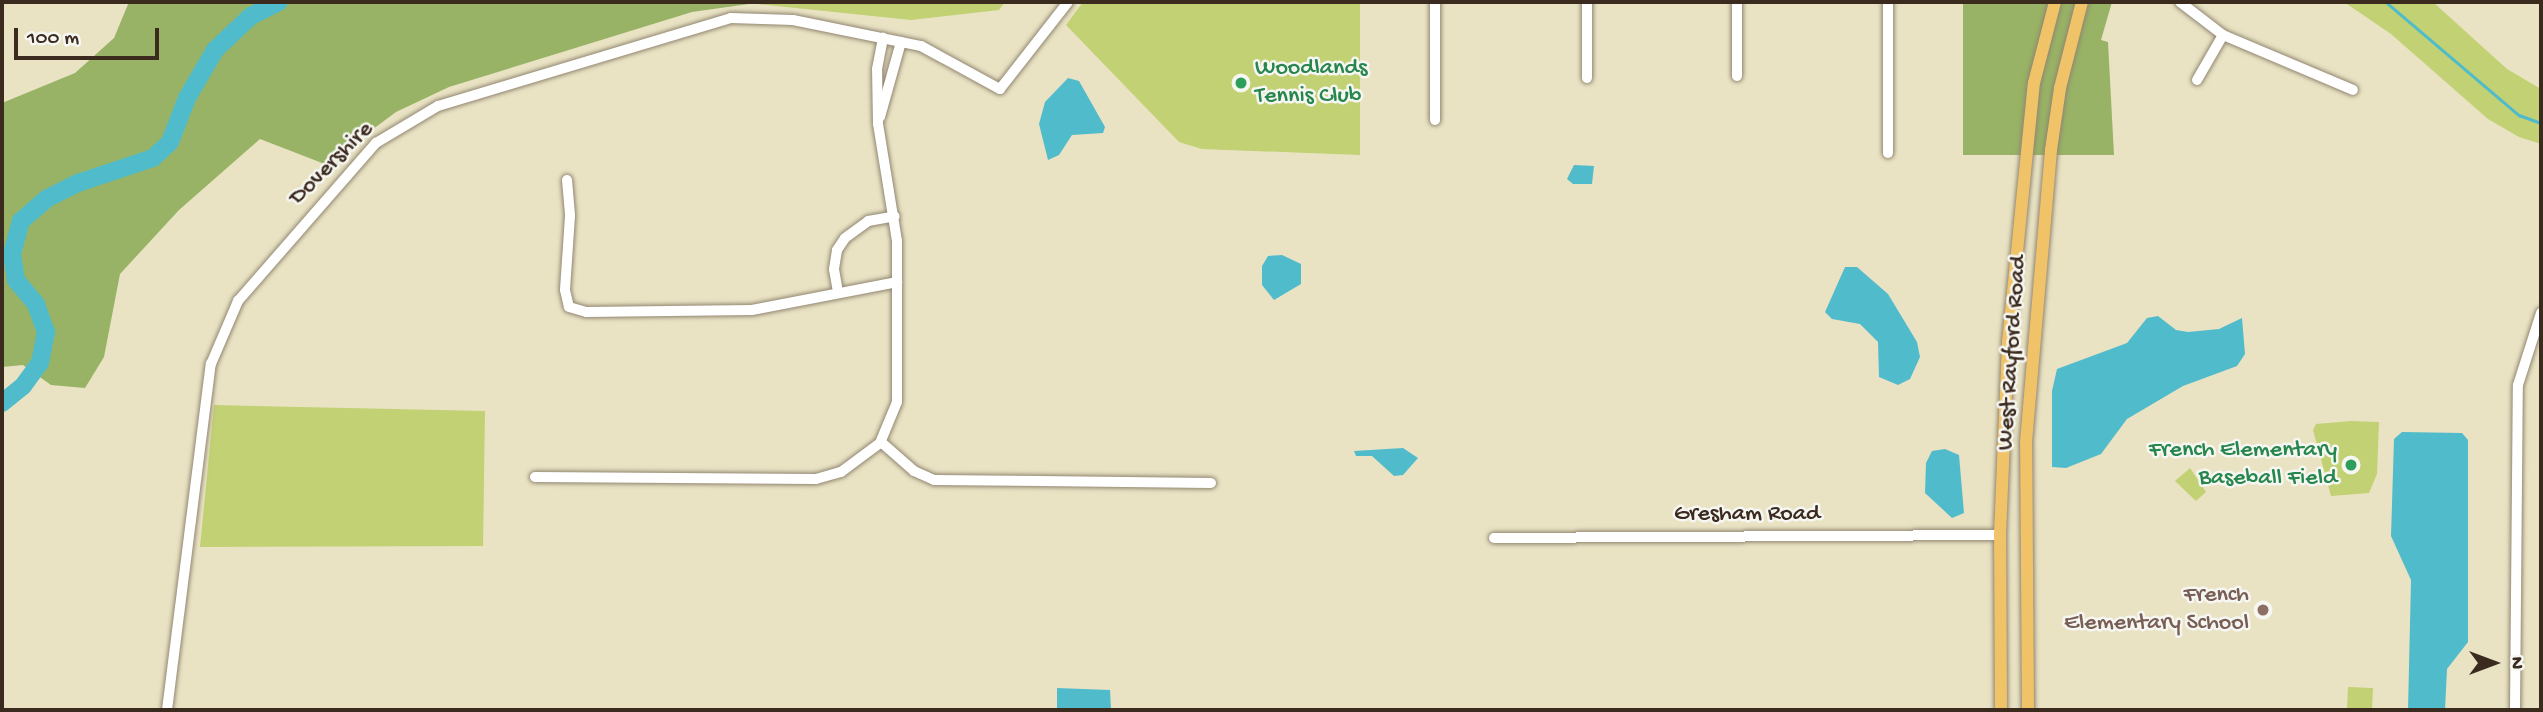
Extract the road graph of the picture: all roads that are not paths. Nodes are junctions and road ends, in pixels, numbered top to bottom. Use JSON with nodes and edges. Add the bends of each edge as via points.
{"nodes":[{"id":1,"x":1068,"y":2,"type":"edge"},
{"id":2,"x":1435,"y":2,"type":"edge"},
{"id":3,"x":1587,"y":2,"type":"edge"},
{"id":4,"x":1737,"y":2,"type":"edge"},
{"id":5,"x":1888,"y":2,"type":"edge"},
{"id":6,"x":2055,"y":2,"type":"edge"},
{"id":7,"x":2082,"y":2,"type":"edge"},
{"id":8,"x":2180,"y":2,"type":"edge"},
{"id":9,"x":2223,"y":35,"type":"junction"},
{"id":10,"x":883,"y":38,"type":"junction"},
{"id":11,"x":901,"y":42,"type":"junction"},
{"id":12,"x":1737,"y":76,"type":"dead end"},
{"id":13,"x":1587,"y":78,"type":"dead end"},
{"id":14,"x":2197,"y":80,"type":"dead end"},
{"id":15,"x":2353,"y":90,"type":"dead end"},
{"id":16,"x":1435,"y":120,"type":"dead end"},
{"id":17,"x":878,"y":124,"type":"junction"},
{"id":18,"x":1888,"y":153,"type":"dead end"},
{"id":19,"x":567,"y":180,"type":"dead end"},
{"id":20,"x":2020,"y":209,"type":"junction"},
{"id":21,"x":2044,"y":212,"type":"junction"},
{"id":22,"x":895,"y":216,"type":"junction"},
{"id":23,"x":897,"y":282,"type":"junction"},
{"id":24,"x":838,"y":292,"type":"junction"},
{"id":25,"x":2541,"y":313,"type":"edge"},
{"id":26,"x":881,"y":442,"type":"junction"},
{"id":27,"x":535,"y":477,"type":"dead end"},
{"id":28,"x":1211,"y":483,"type":"dead end"},
{"id":29,"x":2000,"y":535,"type":"junction"},
{"id":30,"x":1494,"y":538,"type":"dead end"},
{"id":31,"x":167,"y":710,"type":"edge"},
{"id":32,"x":2001,"y":710,"type":"edge"},
{"id":33,"x":2028,"y":710,"type":"edge"},
{"id":34,"x":2515,"y":710,"type":"edge"}],
"edges":[{"from":1,"to":11,"type":"street","name":"Dovershire","via":[[1000,89],[967,68]]},
{"from":2,"to":16,"type":"street"},
{"from":3,"to":13,"type":"street"},
{"from":4,"to":12,"type":"street"},
{"from":5,"to":18,"type":"street"},
{"from":6,"to":20,"type":"main road","name":"West Rayford Road","via":[[2034,83]]},
{"from":7,"to":21,"type":"main road","name":"West Rayford Road","via":[[2060,88]]},
{"from":8,"to":9,"type":"street"},
{"from":9,"to":14,"type":"street"},
{"from":9,"to":15,"type":"street"},
{"from":10,"to":11,"type":"street","name":"Dovershire"},
{"from":10,"to":17,"type":"street","via":[[877,69]]},
{"from":10,"to":31,"type":"street","name":"Dovershire","via":[[793,20],[731,18],[438,106],[376,143],[238,301],[211,364]]},
{"from":11,"to":17,"type":"street"},
{"from":17,"to":22,"type":"street"},
{"from":19,"to":24,"type":"street","via":[[570,216],[565,290],[569,307],[586,312],[752,310]]},
{"from":20,"to":21,"type":"main road"},
{"from":20,"to":29,"type":"main road","name":"West Rayford Road"},
{"from":21,"to":33,"type":"main road","name":"West Rayford Road","via":[[2026,442]]},
{"from":22,"to":23,"type":"street"},
{"from":22,"to":24,"type":"street","via":[[868,221],[845,238],[837,250],[834,269]]},
{"from":23,"to":24,"type":"street"},
{"from":23,"to":26,"type":"street","via":[[897,402]]},
{"from":25,"to":34,"type":"street","via":[[2518,385]]},
{"from":26,"to":27,"type":"street","via":[[841,472],[816,479]]},
{"from":26,"to":28,"type":"street","via":[[914,471],[934,480]]},
{"from":29,"to":30,"type":"street","name":"Gresham Road"},
{"from":29,"to":32,"type":"main road","name":"West Rayford Road"}]}
